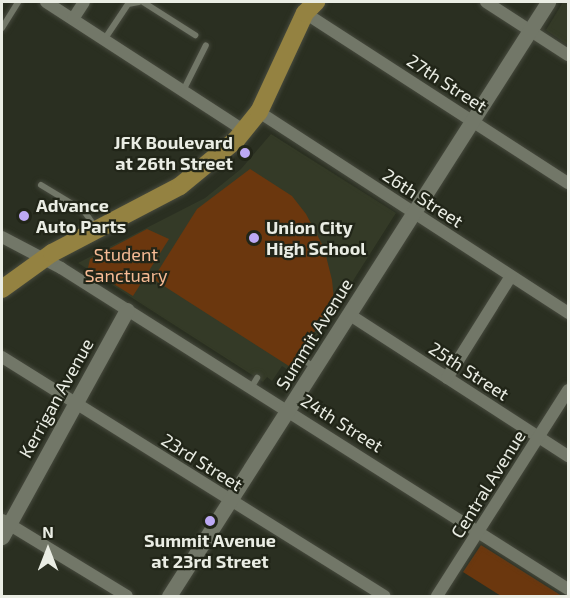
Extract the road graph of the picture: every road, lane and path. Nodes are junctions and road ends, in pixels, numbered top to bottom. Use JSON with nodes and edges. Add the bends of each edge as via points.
{"nodes":[{"id":1,"x":18,"y":2,"type":"edge"},
{"id":2,"x":46,"y":2,"type":"edge"},
{"id":3,"x":84,"y":2,"type":"edge"},
{"id":4,"x":141,"y":2,"type":"edge"},
{"id":5,"x":486,"y":2,"type":"edge"},
{"id":6,"x":548,"y":2,"type":"edge"},
{"id":7,"x":308,"y":5,"type":"edge"},
{"id":8,"x":73,"y":20,"type":"junction"},
{"id":9,"x":2,"y":28,"type":"edge"},
{"id":10,"x":530,"y":30,"type":"junction"},
{"id":11,"x":195,"y":35,"type":"dead end"},
{"id":12,"x":104,"y":40,"type":"junction"},
{"id":13,"x":206,"y":45,"type":"dead end"},
{"id":14,"x":568,"y":55,"type":"edge"},
{"id":15,"x":183,"y":92,"type":"junction"},
{"id":16,"x":259,"y":112,"type":"junction"},
{"id":17,"x":472,"y":121,"type":"junction"},
{"id":18,"x":245,"y":131,"type":"junction"},
{"id":19,"x":568,"y":183,"type":"edge"},
{"id":20,"x":41,"y":185,"type":"dead end"},
{"id":21,"x":413,"y":213,"type":"junction"},
{"id":22,"x":97,"y":230,"type":"junction"},
{"id":23,"x":2,"y":237,"type":"edge"},
{"id":24,"x":40,"y":259,"type":"junction"},
{"id":25,"x":511,"y":276,"type":"junction"},
{"id":26,"x":2,"y":287,"type":"edge"},
{"id":27,"x":127,"y":310,"type":"junction"},
{"id":28,"x":568,"y":313,"type":"edge"},
{"id":29,"x":350,"y":315,"type":"junction"},
{"id":30,"x":2,"y":357,"type":"edge"},
{"id":31,"x":447,"y":378,"type":"junction"},
{"id":32,"x":568,"y":390,"type":"edge"},
{"id":33,"x":75,"y":403,"type":"junction"},
{"id":34,"x":289,"y":411,"type":"junction"},
{"id":35,"x":538,"y":437,"type":"junction"},
{"id":36,"x":568,"y":456,"type":"edge"},
{"id":37,"x":231,"y":501,"type":"junction"},
{"id":38,"x":4,"y":527,"type":"edge"},
{"id":39,"x":479,"y":532,"type":"junction"},
{"id":40,"x":568,"y":589,"type":"edge"},
{"id":41,"x":127,"y":597,"type":"edge"},
{"id":42,"x":169,"y":597,"type":"edge"},
{"id":43,"x":385,"y":597,"type":"edge"},
{"id":44,"x":437,"y":597,"type":"edge"}],
"edges":[{"from":1,"to":9,"type":"lane"},
{"from":2,"to":8,"type":"street"},
{"from":3,"to":8,"type":"street"},
{"from":4,"to":11,"type":"lane"},
{"from":4,"to":12,"type":"lane","via":[[128,4]]},
{"from":5,"to":10,"type":"street"},
{"from":6,"to":10,"type":"street","name":"Summit Avenue"},
{"from":7,"to":16,"type":"main road"},
{"from":7,"to":17,"type":"street","name":"27th Street"},
{"from":8,"to":12,"type":"street"},
{"from":10,"to":14,"type":"street"},
{"from":10,"to":17,"type":"street","name":"Summit Avenue"},
{"from":12,"to":15,"type":"street"},
{"from":13,"to":15,"type":"lane"},
{"from":15,"to":18,"type":"street"},
{"from":16,"to":18,"type":"main road"},
{"from":16,"to":21,"type":"street","name":"26th Street"},
{"from":17,"to":19,"type":"street","name":"27th Street"},
{"from":17,"to":21,"type":"street","name":"Summit Avenue"},
{"from":18,"to":22,"type":"main road","via":[[180,186]]},
{"from":20,"to":22,"type":"lane","via":[[84,211]]},
{"from":21,"to":25,"type":"street","name":"26th Street"},
{"from":21,"to":29,"type":"street","name":"Summit Avenue"},
{"from":22,"to":24,"type":"main road"},
{"from":23,"to":24,"type":"street","name":"24th Street"},
{"from":24,"to":26,"type":"main road"},
{"from":24,"to":27,"type":"street","name":"24th Street"},
{"from":25,"to":28,"type":"street","name":"26th Street"},
{"from":25,"to":31,"type":"street"},
{"from":27,"to":33,"type":"street","name":"Kerrigan Avenue"},
{"from":27,"to":34,"type":"street","name":"24th Street","via":[[254,383]]},
{"from":29,"to":31,"type":"street","name":"25th Street"},
{"from":29,"to":34,"type":"street","name":"Summit Avenue","via":[[310,363]]},
{"from":30,"to":33,"type":"street","name":"23rd Street"},
{"from":31,"to":35,"type":"street","name":"25th Street"},
{"from":32,"to":35,"type":"street","name":"Central Avenue"},
{"from":33,"to":37,"type":"street","name":"23rd Street"},
{"from":33,"to":38,"type":"street","name":"Kerrigan Avenue"},
{"from":34,"to":37,"type":"street","name":"Summit Avenue"},
{"from":34,"to":39,"type":"street","name":"24th Street"},
{"from":35,"to":36,"type":"street","name":"25th Street"},
{"from":35,"to":39,"type":"street","name":"Central Avenue"},
{"from":37,"to":42,"type":"street","name":"Summit Avenue"},
{"from":37,"to":43,"type":"street","name":"23rd Street"},
{"from":38,"to":41,"type":"street"},
{"from":39,"to":40,"type":"street","name":"24th Street"},
{"from":39,"to":44,"type":"street","name":"Central Avenue"}]}
